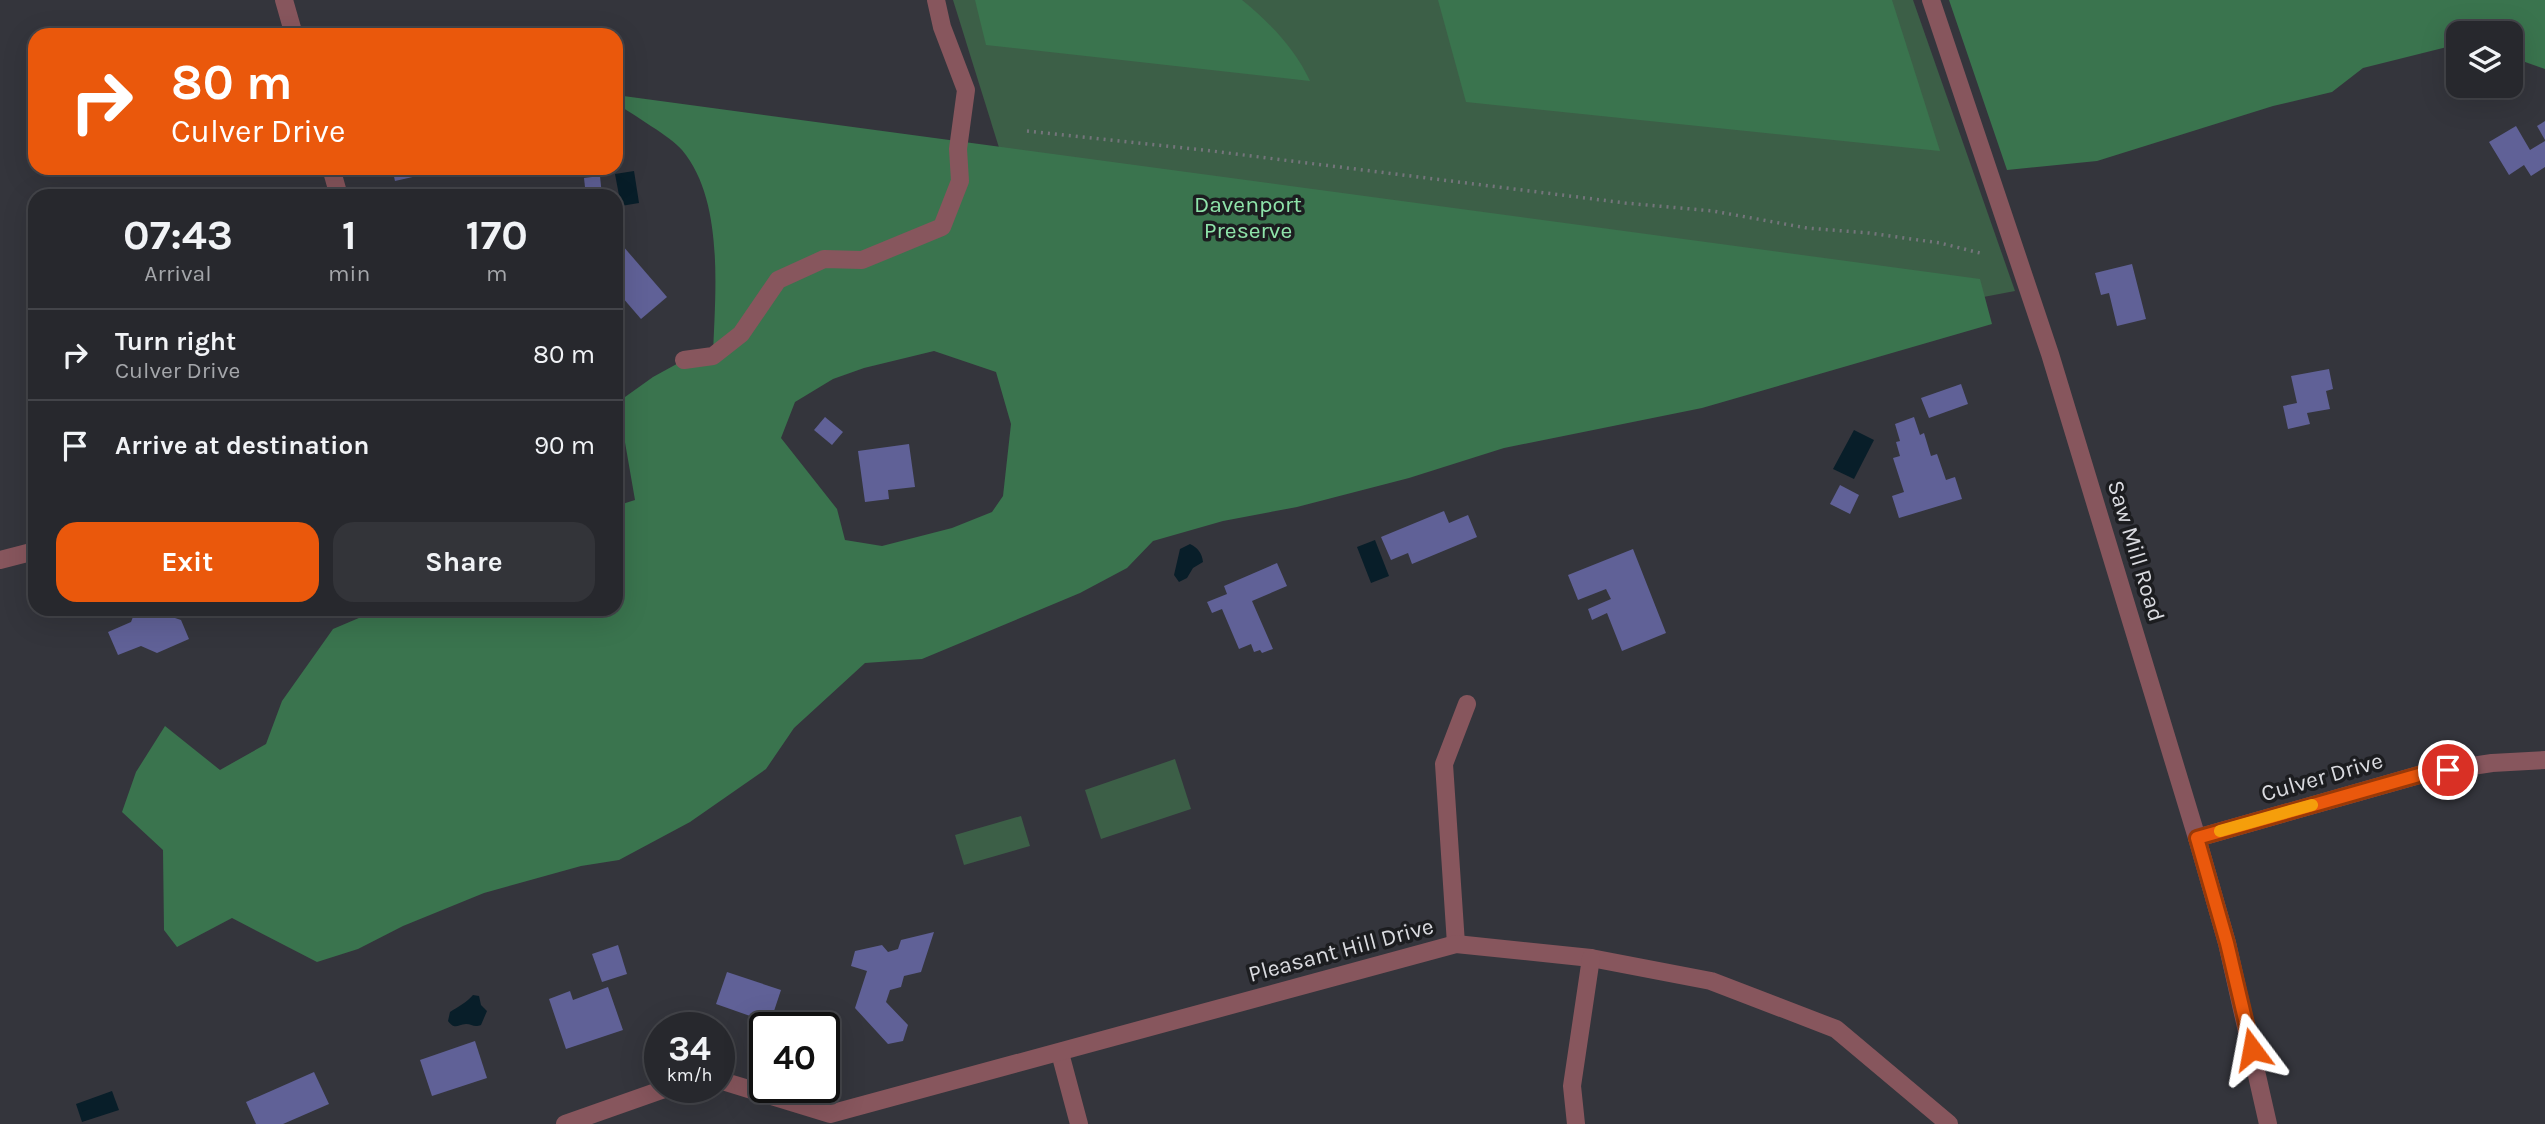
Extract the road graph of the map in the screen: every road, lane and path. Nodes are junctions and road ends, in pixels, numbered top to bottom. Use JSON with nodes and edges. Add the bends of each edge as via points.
{"nodes":[{"id":1,"x":284,"y":0,"type":"edge"},
{"id":2,"x":936,"y":0,"type":"edge"},
{"id":3,"x":1931,"y":0,"type":"edge"},
{"id":4,"x":292,"y":28,"type":"edge"},
{"id":5,"x":1027,"y":131,"type":"dead end"},
{"id":6,"x":1980,"y":253,"type":"dead end"},
{"id":7,"x":684,"y":360,"type":"dead end"},
{"id":8,"x":28,"y":553,"type":"edge"},
{"id":9,"x":0,"y":560,"type":"edge"},
{"id":10,"x":1467,"y":704,"type":"dead end"},
{"id":11,"x":2545,"y":760,"type":"edge"},
{"id":12,"x":2197,"y":838,"type":"junction"},
{"id":13,"x":1456,"y":944,"type":"junction"},
{"id":14,"x":1591,"y":958,"type":"junction"},
{"id":15,"x":1060,"y":1053,"type":"junction"},
{"id":16,"x":735,"y":1085,"type":"edge"},
{"id":17,"x":644,"y":1096,"type":"edge"},
{"id":18,"x":565,"y":1124,"type":"edge"},
{"id":19,"x":1079,"y":1124,"type":"edge"},
{"id":20,"x":1576,"y":1124,"type":"edge"},
{"id":21,"x":1949,"y":1124,"type":"edge"},
{"id":22,"x":2268,"y":1124,"type":"edge"}],
"edges":[{"from":1,"to":4,"type":"street"},
{"from":2,"to":7,"type":"street","via":[[966,90],[958,149],[960,181],[942,227],[862,260],[824,259],[779,280],[741,334],[713,356]]},
{"from":3,"to":12,"type":"street","name":"Saw Mill Road","via":[[2050,354]]},
{"from":5,"to":6,"type":"path","via":[[1713,211],[1807,228],[1940,243]]},
{"from":8,"to":9,"type":"street"},
{"from":10,"to":13,"type":"street","via":[[1444,764]]},
{"from":11,"to":12,"type":"street","name":"Culver Drive","via":[[2426,773]]},
{"from":12,"to":22,"type":"street","name":"Saw Mill Road","via":[[2230,956]]},
{"from":13,"to":14,"type":"street","name":"Pleasant Hill Drive"},
{"from":13,"to":15,"type":"street","name":"Pleasant Hill Drive"},
{"from":14,"to":20,"type":"street","via":[[1572,1086]]},
{"from":14,"to":21,"type":"street","name":"Pleasant Hill Drive","via":[[1711,981],[1836,1029]]},
{"from":15,"to":16,"type":"street","name":"Pleasant Hill Drive","via":[[830,1114]]},
{"from":15,"to":19,"type":"street"},
{"from":17,"to":18,"type":"street"}]}
